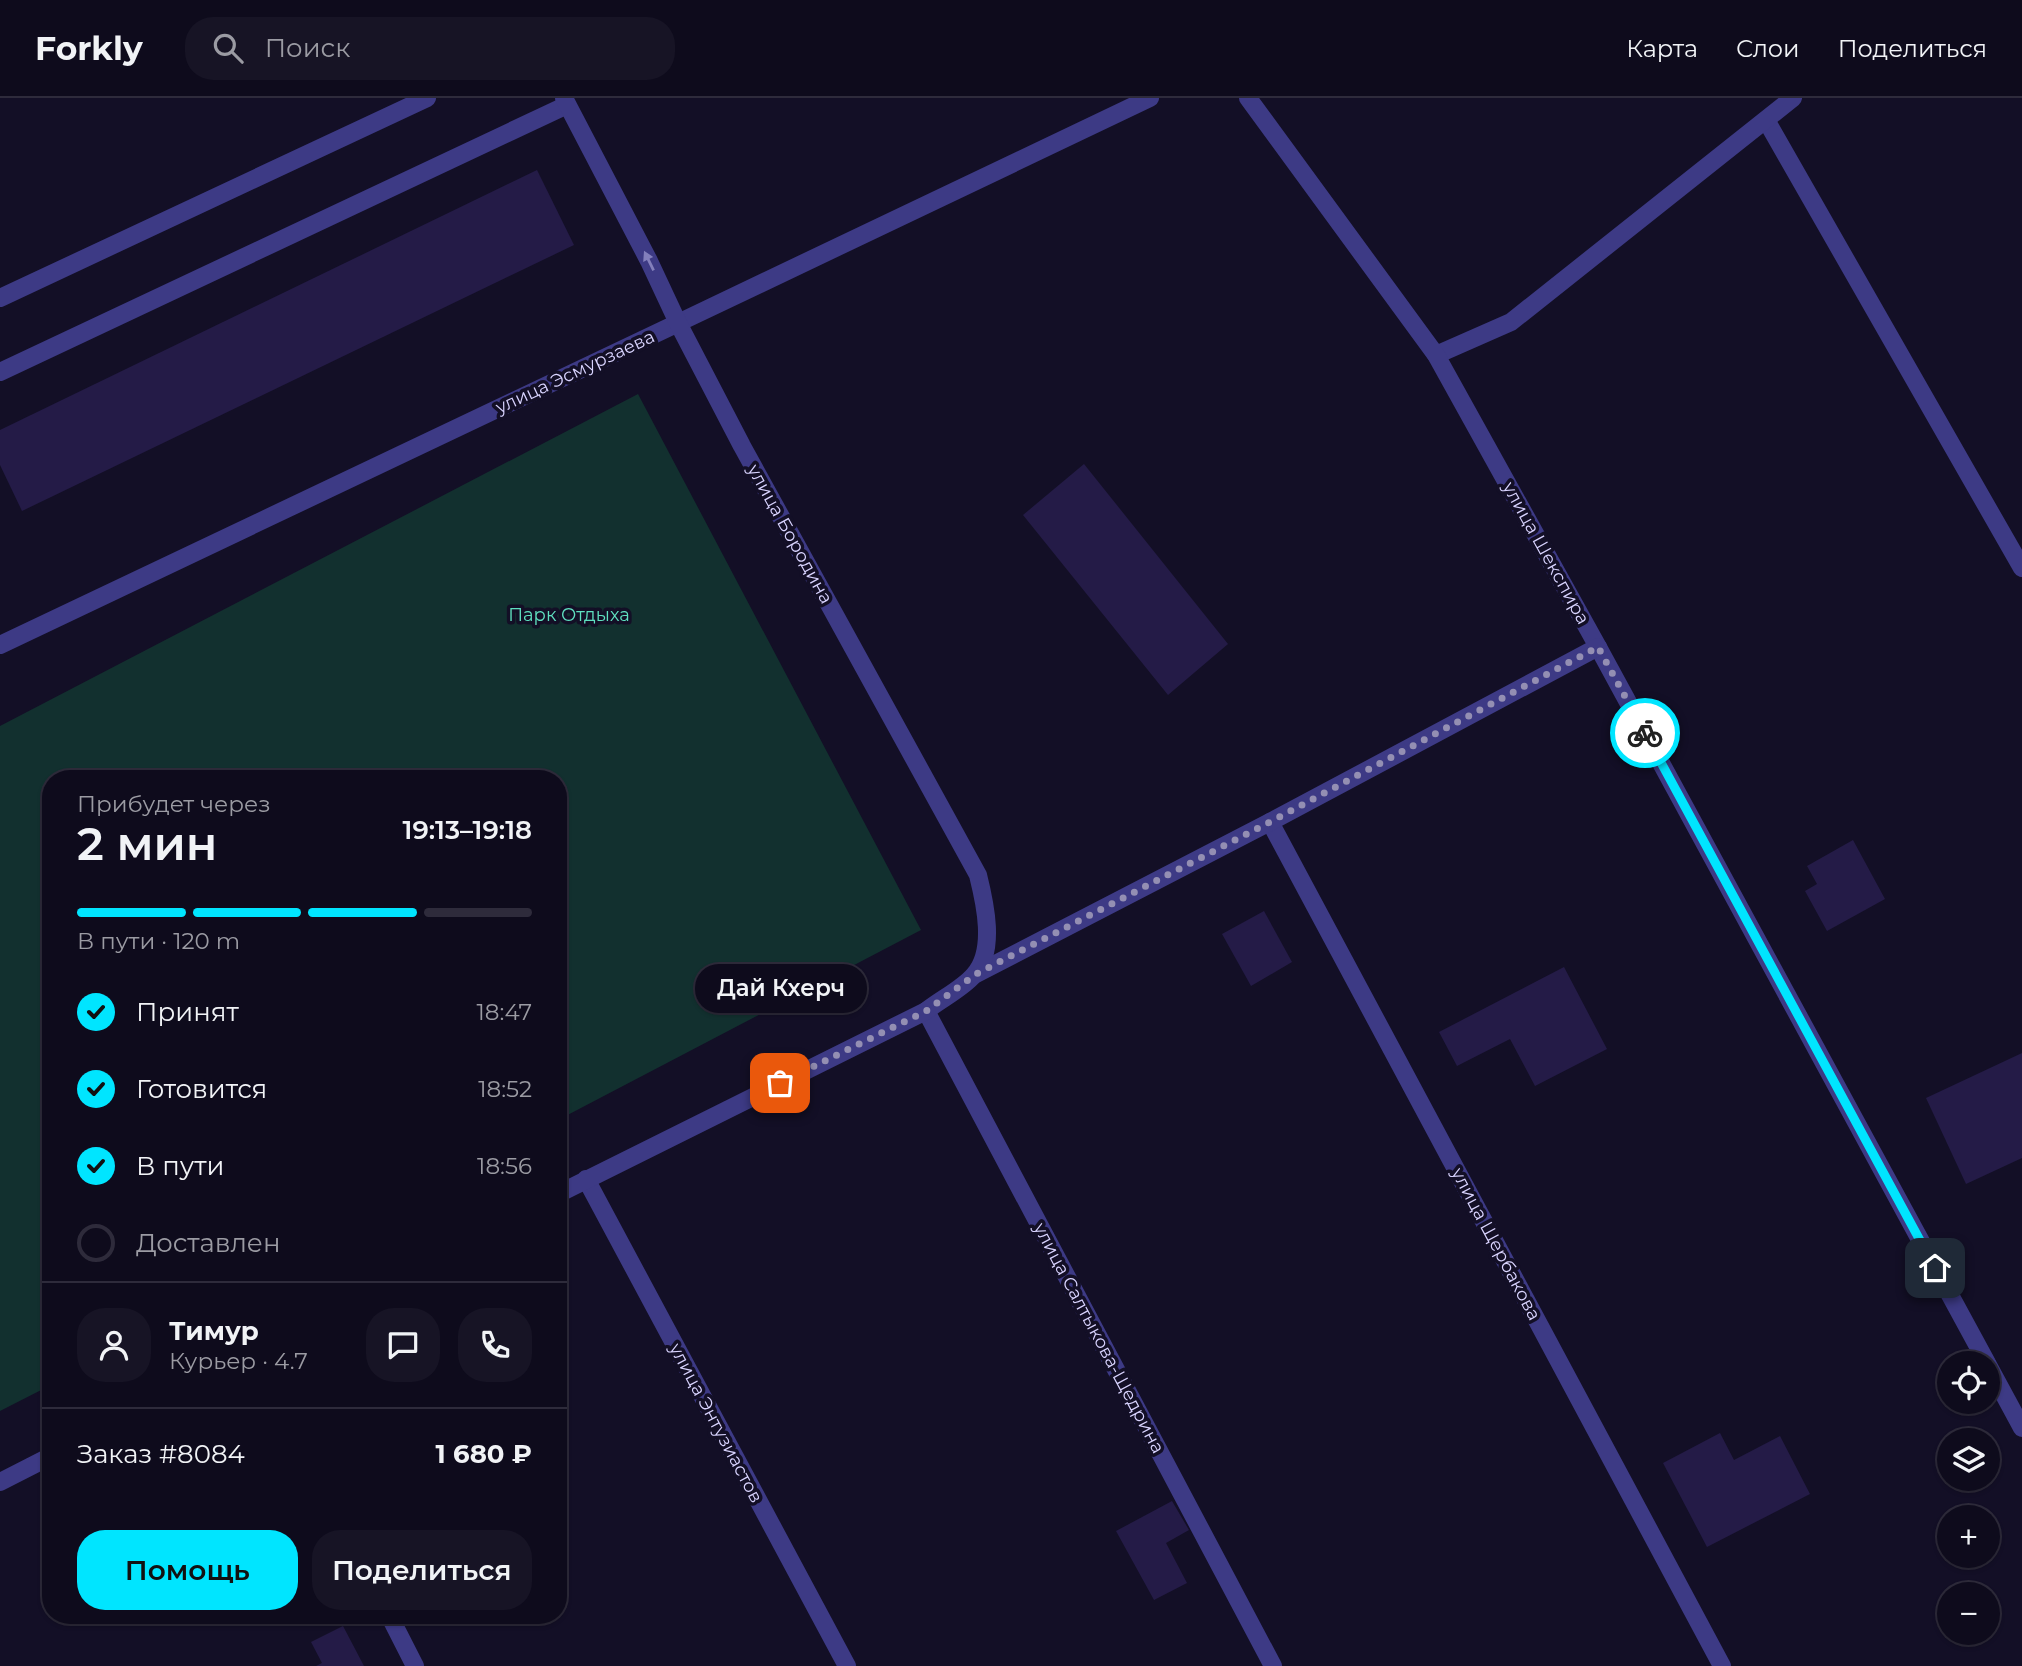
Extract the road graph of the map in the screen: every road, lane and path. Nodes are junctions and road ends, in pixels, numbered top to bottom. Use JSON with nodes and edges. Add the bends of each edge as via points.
{"nodes":[{"id":1,"x":427,"y":98,"type":"edge"},
{"id":2,"x":1150,"y":98,"type":"edge"},
{"id":3,"x":1248,"y":98,"type":"edge"},
{"id":4,"x":1793,"y":98,"type":"edge"},
{"id":5,"x":565,"y":101,"type":"edge"},
{"id":6,"x":1766,"y":120,"type":"junction"},
{"id":7,"x":0,"y":298,"type":"edge"},
{"id":8,"x":678,"y":323,"type":"junction"},
{"id":9,"x":1436,"y":355,"type":"junction"},
{"id":10,"x":0,"y":372,"type":"edge"},
{"id":11,"x":2022,"y":568,"type":"edge"},
{"id":12,"x":0,"y":645,"type":"edge"},
{"id":13,"x":1598,"y":647,"type":"junction"},
{"id":14,"x":1270,"y":822,"type":"junction"},
{"id":15,"x":976,"y":974,"type":"junction"},
{"id":16,"x":926,"y":1011,"type":"junction"},
{"id":17,"x":586,"y":1179,"type":"junction"},
{"id":18,"x":567,"y":1189,"type":"edge"},
{"id":19,"x":1980,"y":1351,"type":"edge"},
{"id":20,"x":2000,"y":1388,"type":"edge"},
{"id":21,"x":2022,"y":1428,"type":"edge"},
{"id":22,"x":42,"y":1461,"type":"edge"},
{"id":23,"x":0,"y":1482,"type":"edge"},
{"id":24,"x":394,"y":1624,"type":"edge"},
{"id":25,"x":415,"y":1666,"type":"edge"},
{"id":26,"x":847,"y":1666,"type":"edge"},
{"id":27,"x":1273,"y":1666,"type":"edge"},
{"id":28,"x":1721,"y":1666,"type":"edge"}],
"edges":[{"from":1,"to":7,"type":"street"},
{"from":2,"to":8,"type":"street","name":"улица Эсмурзаева"},
{"from":3,"to":9,"type":"street","name":"улица Шекспира"},
{"from":4,"to":6,"type":"street"},
{"from":8,"to":5,"type":"street","name":"улица Бородина","one_way":true},
{"from":5,"to":10,"type":"street"},
{"from":6,"to":9,"type":"street","via":[[1511,322]]},
{"from":6,"to":11,"type":"street"},
{"from":8,"to":12,"type":"street","name":"улица Эсмурзаева"},
{"from":8,"to":15,"type":"street","name":"улица Бородина","via":[[978,875],[986,908],[987,946]]},
{"from":9,"to":13,"type":"street","name":"улица Шекспира"},
{"from":13,"to":14,"type":"street"},
{"from":13,"to":19,"type":"street","name":"улица Шекспира"},
{"from":14,"to":15,"type":"street"},
{"from":14,"to":28,"type":"street","name":"улица Щербакова"},
{"from":15,"to":16,"type":"street"},
{"from":16,"to":17,"type":"street"},
{"from":16,"to":27,"type":"street","name":"улица Салтыкова-Щедрина"},
{"from":17,"to":18,"type":"street"},
{"from":17,"to":26,"type":"street","name":"улица Энтузиастов"},
{"from":20,"to":21,"type":"street","name":"улица Шекспира"},
{"from":22,"to":23,"type":"street"},
{"from":24,"to":25,"type":"street"}]}
